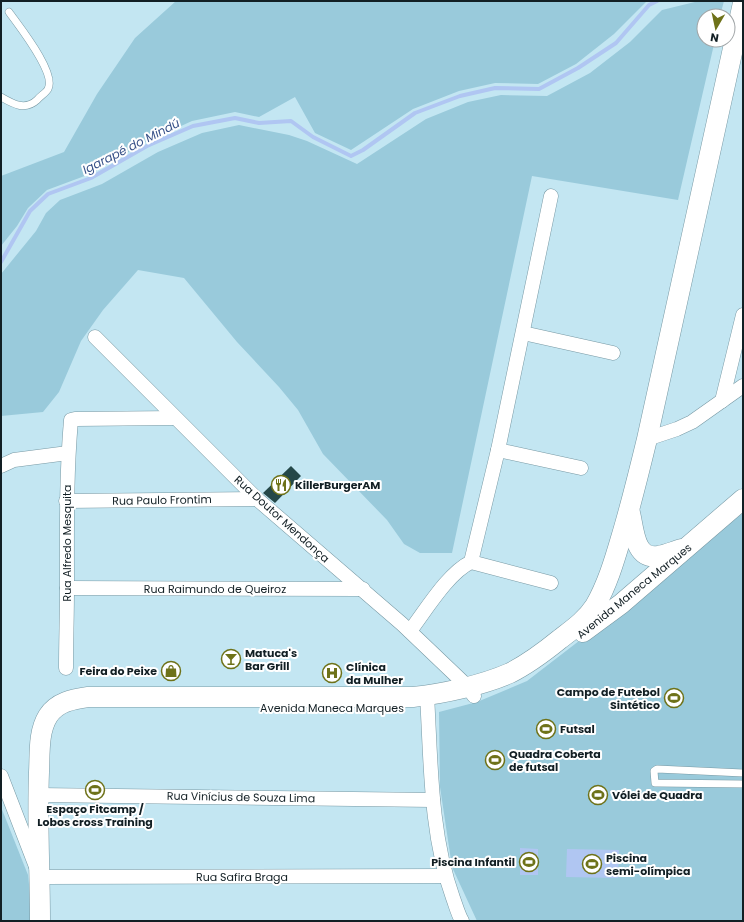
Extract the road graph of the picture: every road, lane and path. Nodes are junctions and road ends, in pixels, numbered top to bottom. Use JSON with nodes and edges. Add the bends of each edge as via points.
{"nodes":[{"id":1,"x":743,"y":3,"type":"edge"},
{"id":2,"x":9,"y":12,"type":"dead end"},
{"id":3,"x":738,"y":45,"type":"edge"},
{"id":4,"x":1,"y":97,"type":"edge"},
{"id":5,"x":551,"y":196,"type":"dead end"},
{"id":6,"x":743,"y":315,"type":"edge"},
{"id":7,"x":523,"y":333,"type":"junction"},
{"id":8,"x":95,"y":337,"type":"dead end"},
{"id":9,"x":614,"y":353,"type":"dead end"},
{"id":10,"x":743,"y":386,"type":"edge"},
{"id":11,"x":722,"y":400,"type":"junction"},
{"id":12,"x":175,"y":418,"type":"junction"},
{"id":13,"x":647,"y":439,"type":"junction"},
{"id":14,"x":498,"y":450,"type":"junction"},
{"id":15,"x":68,"y":453,"type":"junction"},
{"id":16,"x":1,"y":466,"type":"edge"},
{"id":17,"x":581,"y":468,"type":"dead end"},
{"id":18,"x":257,"y":499,"type":"junction"},
{"id":19,"x":743,"y":499,"type":"edge"},
{"id":20,"x":66,"y":501,"type":"junction"},
{"id":21,"x":630,"y":509,"type":"junction"},
{"id":22,"x":688,"y":547,"type":"junction"},
{"id":23,"x":471,"y":562,"type":"junction"},
{"id":24,"x":551,"y":583,"type":"dead end"},
{"id":25,"x":67,"y":588,"type":"junction"},
{"id":26,"x":363,"y":589,"type":"junction"},
{"id":27,"x":410,"y":631,"type":"junction"},
{"id":28,"x":66,"y":668,"type":"dead end"},
{"id":29,"x":471,"y":691,"type":"junction"},
{"id":30,"x":427,"y":701,"type":"junction"},
{"id":31,"x":743,"y":773,"type":"edge"},
{"id":32,"x":1,"y":776,"type":"edge"},
{"id":33,"x":743,"y":784,"type":"edge"},
{"id":34,"x":44,"y":795,"type":"junction"},
{"id":35,"x":433,"y":800,"type":"junction"},
{"id":36,"x":445,"y":876,"type":"junction"},
{"id":37,"x":45,"y":877,"type":"junction"},
{"id":38,"x":40,"y":921,"type":"edge"},
{"id":39,"x":49,"y":921,"type":"edge"},
{"id":40,"x":462,"y":921,"type":"edge"}],
"edges":[{"from":1,"to":3,"type":"main road","name":"Avenida Maneca Marques"},
{"from":2,"to":4,"type":"lane","via":[[40,57],[49,82],[48,89],[34,103],[16,105]]},
{"from":3,"to":13,"type":"main road","name":"Avenida Maneca Marques"},
{"from":5,"to":7,"type":"street"},
{"from":6,"to":11,"type":"street"},
{"from":7,"to":9,"type":"street"},
{"from":7,"to":14,"type":"street"},
{"from":8,"to":12,"type":"street","name":"Rua Doutor Mendonça"},
{"from":10,"to":11,"type":"street"},
{"from":11,"to":13,"type":"street","via":[[692,422]]},
{"from":12,"to":15,"type":"street","name":"Rua Alfredo Mesquita","via":[[73,419]]},
{"from":12,"to":18,"type":"street","name":"Rua Doutor Mendonça"},
{"from":13,"to":21,"type":"main road","name":"Avenida Maneca Marques"},
{"from":14,"to":17,"type":"street"},
{"from":14,"to":23,"type":"street"},
{"from":15,"to":16,"type":"street","via":[[14,460]]},
{"from":15,"to":20,"type":"street","name":"Rua Alfredo Mesquita"},
{"from":18,"to":20,"type":"street","name":"Rua Paulo Frontim"},
{"from":18,"to":26,"type":"street","name":"Rua Doutor Mendonça"},
{"from":19,"to":22,"type":"main road","name":"Avenida Maneca Marques"},
{"from":20,"to":25,"type":"street","name":"Rua Alfredo Mesquita"},
{"from":21,"to":22,"type":"main road","via":[[636,542],[643,552],[658,556]]},
{"from":21,"to":29,"type":"main road","name":"Avenida Maneca Marques","via":[[612,570],[603,591],[586,618],[533,660],[510,673],[484,682]]},
{"from":22,"to":29,"type":"main road","name":"Avenida Maneca Marques","via":[[621,604],[536,668],[502,686]]},
{"from":23,"to":24,"type":"street"},
{"from":23,"to":27,"type":"street","via":[[452,576]]},
{"from":25,"to":26,"type":"street","name":"Rua Raimundo de Queiroz"},
{"from":25,"to":28,"type":"street","name":"Rua Alfredo Mesquita"},
{"from":26,"to":27,"type":"street","name":"Rua Doutor Mendonça"},
{"from":27,"to":29,"type":"street","name":"Rua Doutor Mendonça"},
{"from":29,"to":30,"type":"main road","name":"Avenida Maneca Marques"},
{"from":30,"to":34,"type":"main road","name":"Avenida Maneca Marques","via":[[398,708],[74,711],[64,715],[52,731]]},
{"from":30,"to":35,"type":"street"},
{"from":31,"to":33,"type":"lane","via":[[657,769],[654,771],[655,783]]},
{"from":32,"to":37,"type":"street"},
{"from":34,"to":35,"type":"street","name":"Rua Vinícius de Souza Lima"},
{"from":34,"to":37,"type":"main road","name":"Avenida Maneca Marques"},
{"from":35,"to":36,"type":"street"},
{"from":36,"to":37,"type":"street","name":"Rua Safira Braga"},
{"from":36,"to":40,"type":"street"},
{"from":37,"to":38,"type":"main road","name":"Avenida Maneca Marques"},
{"from":37,"to":39,"type":"main road","name":"Avenida Maneca Marques"}]}
